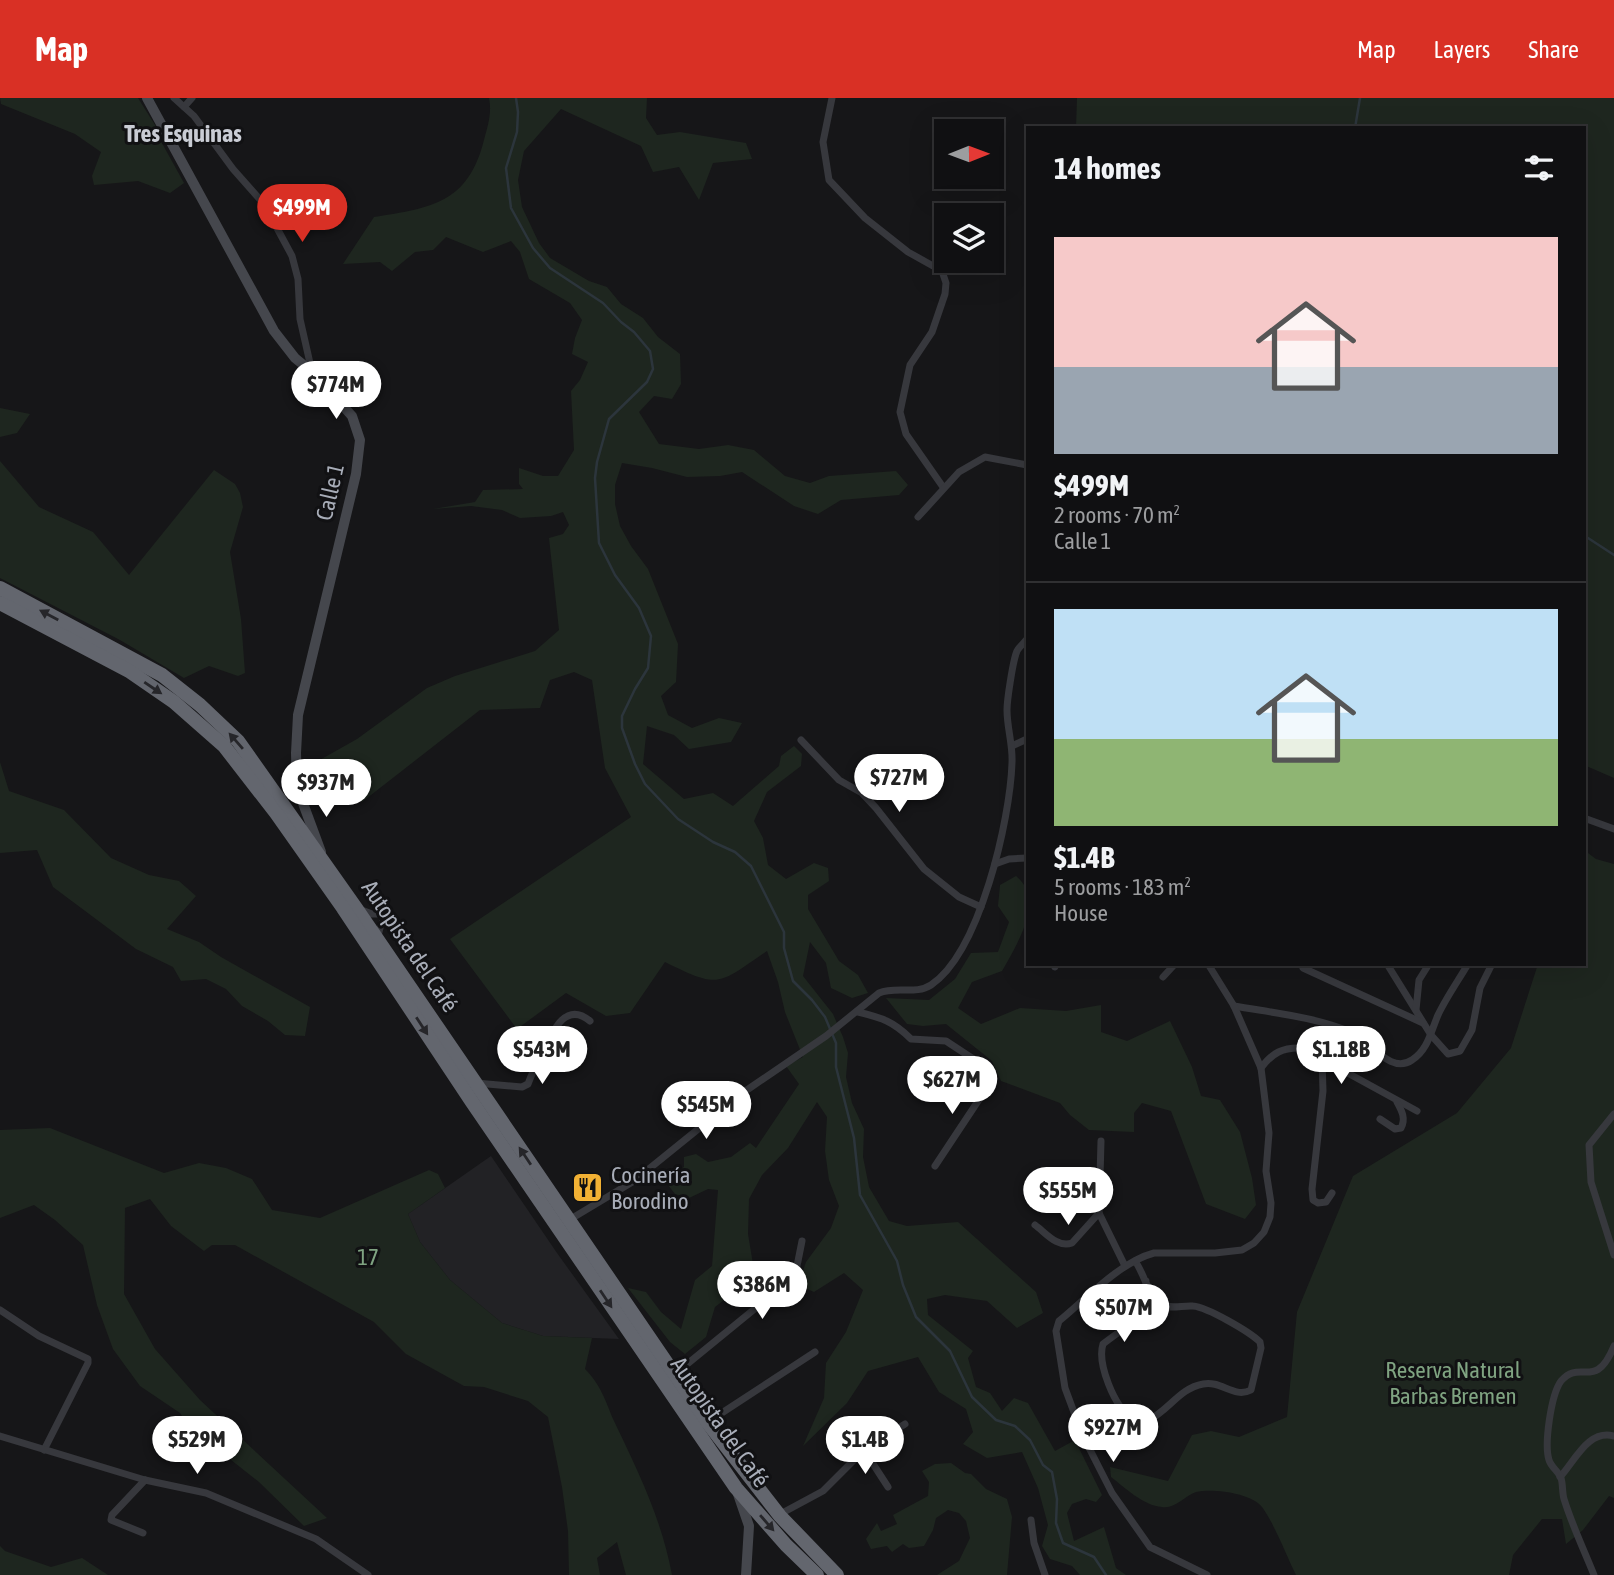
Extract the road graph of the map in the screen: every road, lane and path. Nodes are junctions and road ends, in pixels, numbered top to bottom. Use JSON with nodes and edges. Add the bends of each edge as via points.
{"nodes":[{"id":1,"x":174,"y":98,"type":"edge"},
{"id":2,"x":192,"y":98,"type":"edge"},
{"id":3,"x":832,"y":98,"type":"edge"},
{"id":4,"x":148,"y":99,"type":"edge"},
{"id":5,"x":184,"y":107,"type":"junction"},
{"id":6,"x":312,"y":372,"type":"junction"},
{"id":7,"x":1026,"y":465,"type":"edge"},
{"id":8,"x":943,"y":487,"type":"junction"},
{"id":9,"x":918,"y":517,"type":"dead end"},
{"id":10,"x":0,"y":588,"type":"edge"},
{"id":11,"x":0,"y":603,"type":"edge"},
{"id":12,"x":1026,"y":640,"type":"edge"},
{"id":13,"x":1026,"y":739,"type":"edge"},
{"id":14,"x":801,"y":740,"type":"dead end"},
{"id":15,"x":1012,"y":746,"type":"junction"},
{"id":16,"x":271,"y":787,"type":"junction"},
{"id":17,"x":298,"y":787,"type":"junction"},
{"id":18,"x":1586,"y":819,"type":"edge"},
{"id":19,"x":1614,"y":828,"type":"edge"},
{"id":20,"x":1026,"y":858,"type":"edge"},
{"id":21,"x":324,"y":862,"type":"junction"},
{"id":22,"x":995,"y":864,"type":"junction"},
{"id":23,"x":981,"y":907,"type":"junction"},
{"id":24,"x":356,"y":908,"type":"junction"},
{"id":25,"x":378,"y":940,"type":"junction"},
{"id":26,"x":1173,"y":966,"type":"edge"},
{"id":27,"x":1212,"y":966,"type":"edge"},
{"id":28,"x":1388,"y":966,"type":"edge"},
{"id":29,"x":1428,"y":966,"type":"edge"},
{"id":30,"x":1467,"y":966,"type":"edge"},
{"id":31,"x":1491,"y":966,"type":"edge"},
{"id":32,"x":1303,"y":968,"type":"dead end"},
{"id":33,"x":1163,"y":977,"type":"dead end"},
{"id":34,"x":1234,"y":1006,"type":"junction"},
{"id":35,"x":1416,"y":1011,"type":"junction"},
{"id":36,"x":858,"y":1012,"type":"junction"},
{"id":37,"x":590,"y":1021,"type":"dead end"},
{"id":38,"x":1423,"y":1023,"type":"junction"},
{"id":39,"x":1431,"y":1035,"type":"junction"},
{"id":40,"x":1322,"y":1059,"type":"junction"},
{"id":41,"x":1261,"y":1068,"type":"junction"},
{"id":42,"x":475,"y":1083,"type":"junction"},
{"id":43,"x":1396,"y":1101,"type":"junction"},
{"id":44,"x":1417,"y":1111,"type":"dead end"},
{"id":45,"x":1614,"y":1114,"type":"edge"},
{"id":46,"x":1380,"y":1119,"type":"dead end"},
{"id":47,"x":1101,"y":1141,"type":"dead end"},
{"id":48,"x":935,"y":1167,"type":"dead end"},
{"id":49,"x":1332,"y":1193,"type":"dead end"},
{"id":50,"x":1099,"y":1213,"type":"junction"},
{"id":51,"x":569,"y":1220,"type":"junction"},
{"id":52,"x":1035,"y":1225,"type":"dead end"},
{"id":53,"x":802,"y":1241,"type":"dead end"},
{"id":54,"x":1614,"y":1255,"type":"edge"},
{"id":55,"x":1135,"y":1261,"type":"junction"},
{"id":56,"x":1125,"y":1266,"type":"junction"},
{"id":57,"x":1146,"y":1281,"type":"junction"},
{"id":58,"x":0,"y":1310,"type":"edge"},
{"id":59,"x":1614,"y":1346,"type":"edge"},
{"id":60,"x":815,"y":1352,"type":"dead end"},
{"id":61,"x":675,"y":1374,"type":"junction"},
{"id":62,"x":707,"y":1422,"type":"junction"},
{"id":63,"x":905,"y":1424,"type":"dead end"},
{"id":64,"x":0,"y":1436,"type":"edge"},
{"id":65,"x":1614,"y":1436,"type":"edge"},
{"id":66,"x":44,"y":1450,"type":"junction"},
{"id":67,"x":864,"y":1450,"type":"junction"},
{"id":68,"x":1560,"y":1477,"type":"junction"},
{"id":69,"x":145,"y":1480,"type":"junction"},
{"id":70,"x":888,"y":1487,"type":"dead end"},
{"id":71,"x":736,"y":1488,"type":"junction"},
{"id":72,"x":780,"y":1516,"type":"junction"},
{"id":73,"x":1031,"y":1520,"type":"dead end"},
{"id":74,"x":143,"y":1533,"type":"dead end"},
{"id":75,"x":368,"y":1575,"type":"edge"},
{"id":76,"x":746,"y":1575,"type":"edge"},
{"id":77,"x":817,"y":1575,"type":"edge"},
{"id":78,"x":837,"y":1575,"type":"edge"},
{"id":79,"x":1045,"y":1575,"type":"edge"},
{"id":80,"x":1207,"y":1575,"type":"edge"},
{"id":81,"x":1594,"y":1575,"type":"edge"}],
"edges":[{"from":1,"to":5,"type":"street"},
{"from":2,"to":5,"type":"street"},
{"from":3,"to":8,"type":"street","via":[[823,142],[829,180],[864,218],[942,271],[946,283],[932,332],[910,365],[900,412],[906,434]]},
{"from":4,"to":6,"type":"street","name":"Calle 1","via":[[265,316],[283,344]]},
{"from":5,"to":6,"type":"street","via":[[264,204],[292,256]]},
{"from":6,"to":17,"type":"street","name":"Calle 1","via":[[352,416],[360,454],[299,715]]},
{"from":7,"to":8,"type":"street","via":[[985,457]]},
{"from":8,"to":9,"type":"street"},
{"from":16,"to":10,"type":"highway","name":"Autopista del Café","one_way":true,"via":[[238,741],[162,675]]},
{"from":11,"to":71,"type":"highway","name":"Autopista del Café","one_way":true,"via":[[129,671],[174,702],[224,746],[343,908]]},
{"from":12,"to":15,"type":"street","via":[[1017,651],[1007,708]]},
{"from":13,"to":15,"type":"street"},
{"from":14,"to":23,"type":"street","via":[[839,780],[876,807],[924,869],[959,897]]},
{"from":15,"to":22,"type":"street","via":[[1011,780]]},
{"from":16,"to":17,"type":"street","via":[[288,794]]},
{"from":16,"to":21,"type":"highway","name":"Autopista del Café"},
{"from":17,"to":21,"type":"street","name":"Calle 1"},
{"from":18,"to":19,"type":"street"},
{"from":20,"to":22,"type":"street"},
{"from":21,"to":24,"type":"highway","name":"Autopista del Café"},
{"from":22,"to":23,"type":"street"},
{"from":23,"to":36,"type":"street","via":[[950,969],[919,990],[879,993]]},
{"from":24,"to":25,"type":"highway","name":"Autopista del Café"},
{"from":24,"to":25,"type":"street","via":[[389,914]]},
{"from":25,"to":42,"type":"highway","name":"Autopista del Café"},
{"from":26,"to":33,"type":"street"},
{"from":27,"to":34,"type":"street"},
{"from":28,"to":35,"type":"street"},
{"from":29,"to":35,"type":"street","via":[[1419,980]]},
{"from":30,"to":39,"type":"street"},
{"from":31,"to":39,"type":"street","via":[[1480,988],[1472,1030],[1460,1051],[1448,1054]]},
{"from":32,"to":38,"type":"street"},
{"from":34,"to":39,"type":"street","via":[[1324,1022],[1356,1034],[1382,1057],[1401,1064],[1423,1051]]},
{"from":34,"to":41,"type":"street"},
{"from":35,"to":38,"type":"street"},
{"from":36,"to":48,"type":"street","via":[[897,1024],[911,1039],[946,1041],[990,1070],[990,1083]]},
{"from":36,"to":51,"type":"street","via":[[744,1092],[634,1181]]},
{"from":37,"to":42,"type":"street","via":[[576,1014],[557,1024],[522,1087]]},
{"from":38,"to":39,"type":"street"},
{"from":40,"to":41,"type":"street","via":[[1302,1048],[1283,1049]]},
{"from":40,"to":43,"type":"street"},
{"from":40,"to":49,"type":"street","via":[[1324,1091],[1313,1200],[1326,1202]]},
{"from":41,"to":55,"type":"street","via":[[1269,1133],[1270,1217],[1264,1232],[1242,1250],[1154,1253]]},
{"from":51,"to":42,"type":"highway","name":"Autopista del Café","one_way":true},
{"from":43,"to":44,"type":"street"},
{"from":43,"to":46,"type":"street","via":[[1403,1116],[1401,1128]]},
{"from":45,"to":54,"type":"street","via":[[1589,1145],[1591,1182]]},
{"from":47,"to":50,"type":"street"},
{"from":50,"to":52,"type":"street","via":[[1066,1245]]},
{"from":50,"to":56,"type":"street"},
{"from":51,"to":61,"type":"highway","name":"Autopista del Café"},
{"from":53,"to":61,"type":"street","via":[[795,1276]]},
{"from":55,"to":56,"type":"street"},
{"from":55,"to":57,"type":"street"},
{"from":56,"to":80,"type":"street","via":[[1059,1321],[1056,1331],[1065,1388],[1112,1493],[1150,1547]]},
{"from":57,"to":57,"type":"street","via":[[1164,1306],[1209,1311],[1260,1342],[1251,1390],[1237,1393],[1203,1384],[1187,1389],[1149,1420],[1133,1418],[1123,1409],[1107,1380],[1101,1350],[1143,1310]]},
{"from":58,"to":66,"type":"street","via":[[39,1336],[88,1359]]},
{"from":59,"to":68,"type":"street","via":[[1597,1372],[1578,1372],[1558,1385],[1547,1451],[1549,1464]]},
{"from":60,"to":62,"type":"street"},
{"from":61,"to":62,"type":"highway","name":"Autopista del Café"},
{"from":62,"to":72,"type":"highway","name":"Autopista del Café"},
{"from":63,"to":67,"type":"street"},
{"from":64,"to":66,"type":"street"},
{"from":65,"to":68,"type":"street","via":[[1592,1439]]},
{"from":66,"to":69,"type":"street"},
{"from":67,"to":70,"type":"street"},
{"from":67,"to":72,"type":"street","via":[[830,1486]]},
{"from":68,"to":81,"type":"street"},
{"from":69,"to":74,"type":"street","via":[[111,1520]]},
{"from":69,"to":75,"type":"street","via":[[206,1493],[277,1521],[316,1539]]},
{"from":71,"to":76,"type":"street","via":[[749,1526]]},
{"from":71,"to":77,"type":"highway","name":"Autopista del Café","one_way":true},
{"from":72,"to":78,"type":"highway","name":"Autopista del Café"},
{"from":73,"to":79,"type":"street"}]}
